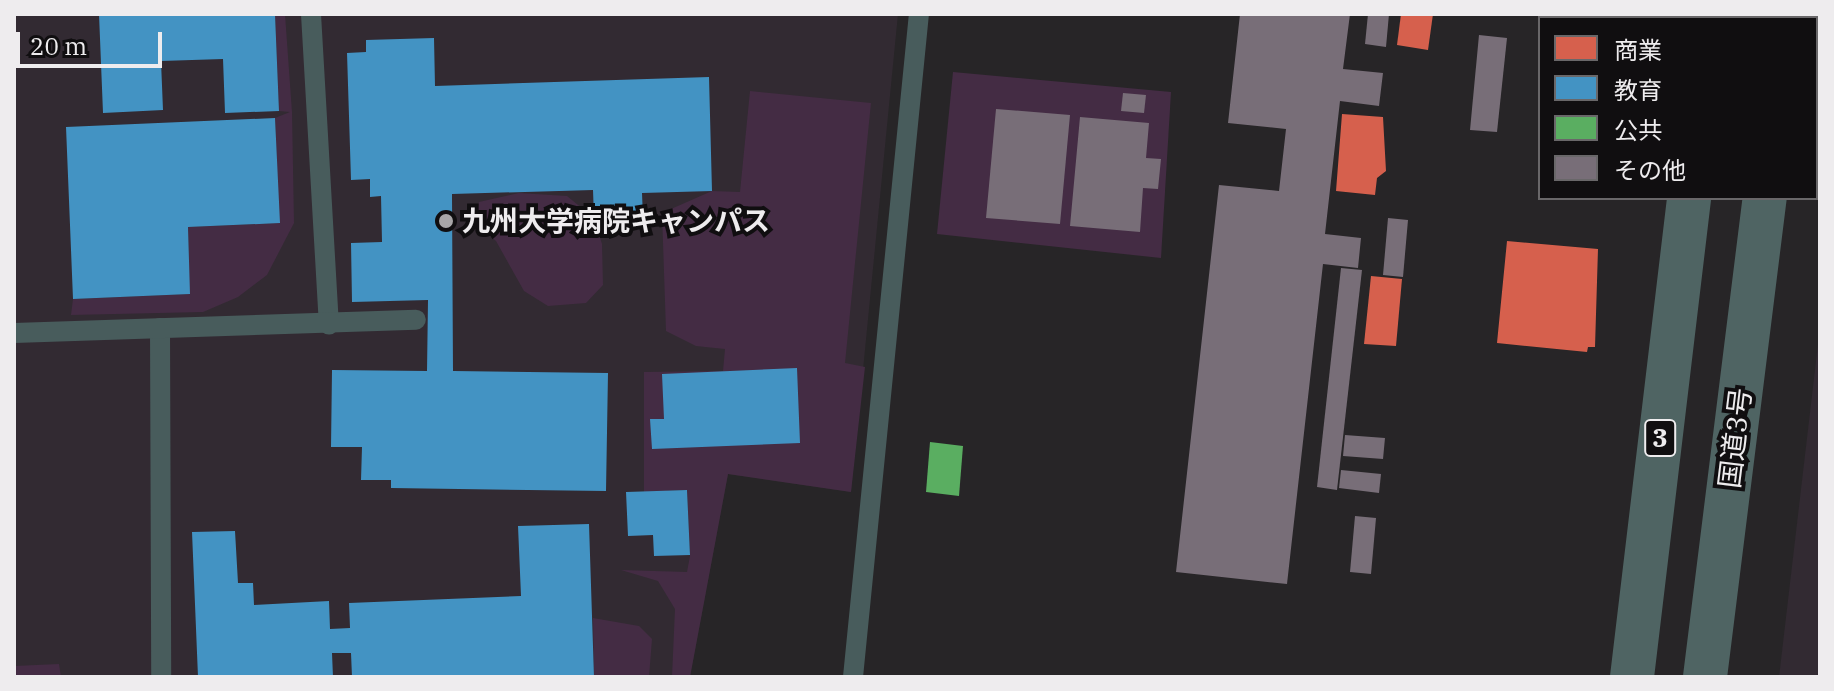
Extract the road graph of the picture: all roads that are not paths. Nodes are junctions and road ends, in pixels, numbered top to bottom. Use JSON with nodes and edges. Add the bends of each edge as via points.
{"nodes":[{"id":1,"x":311,"y":14,"type":"edge"},
{"id":2,"x":919,"y":14,"type":"edge"},
{"id":3,"x":1689,"y":200,"type":"edge"},
{"id":4,"x":1765,"y":200,"type":"edge"},
{"id":5,"x":416,"y":320,"type":"dead end"},
{"id":6,"x":329,"y":324,"type":"junction"},
{"id":7,"x":160,"y":328,"type":"junction"},
{"id":8,"x":14,"y":333,"type":"edge"},
{"id":9,"x":161,"y":677,"type":"edge"},
{"id":10,"x":853,"y":677,"type":"edge"},
{"id":11,"x":1632,"y":677,"type":"edge"},
{"id":12,"x":1705,"y":677,"type":"edge"}],
"edges":[{"from":1,"to":6,"type":"lane"},
{"from":2,"to":10,"type":"lane"},
{"from":3,"to":11,"type":"highway","number":"3"},
{"from":4,"to":12,"type":"highway","name":"国道3号"},
{"from":5,"to":6,"type":"lane"},
{"from":6,"to":7,"type":"lane"},
{"from":7,"to":8,"type":"lane"},
{"from":7,"to":9,"type":"lane"}]}
